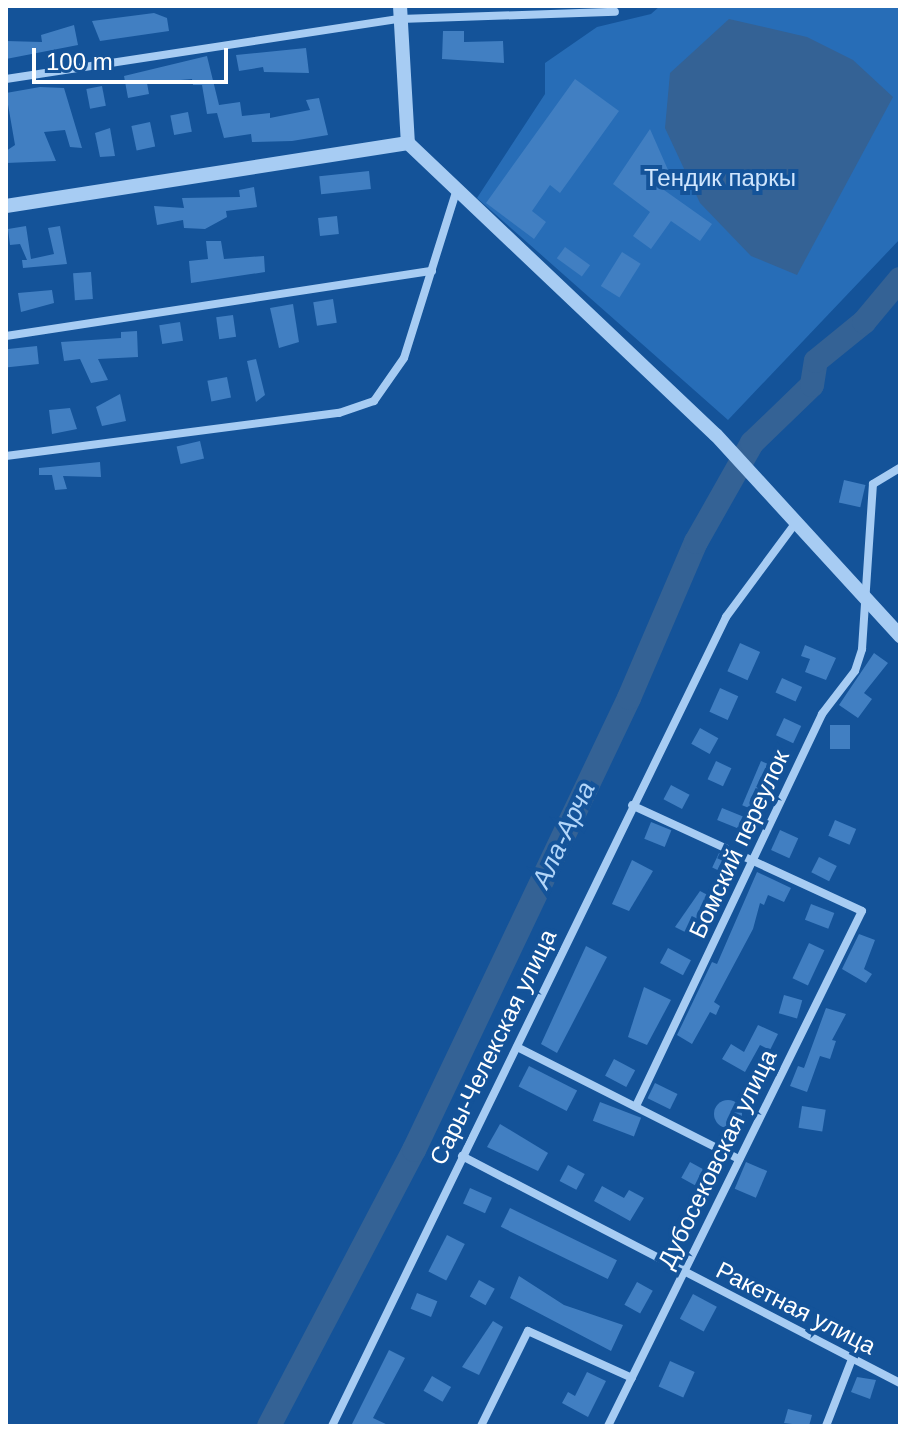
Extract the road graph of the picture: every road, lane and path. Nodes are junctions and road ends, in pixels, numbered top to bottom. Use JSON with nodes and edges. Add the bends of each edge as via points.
{"nodes":[{"id":1,"x":400,"y":12,"type":"edge"},
{"id":2,"x":615,"y":12,"type":"dead end"},
{"id":3,"x":6,"y":79,"type":"edge"},
{"id":4,"x":408,"y":143,"type":"junction"},
{"id":5,"x":457,"y":189,"type":"junction"},
{"id":6,"x":6,"y":206,"type":"edge"},
{"id":7,"x":432,"y":271,"type":"junction"},
{"id":8,"x":6,"y":336,"type":"edge"},
{"id":9,"x":6,"y":456,"type":"edge"},
{"id":10,"x":900,"y":468,"type":"edge"},
{"id":11,"x":794,"y":525,"type":"junction"},
{"id":12,"x":863,"y":597,"type":"junction"},
{"id":13,"x":900,"y":636,"type":"edge"},
{"id":14,"x":632,"y":805,"type":"junction"},
{"id":15,"x":754,"y":861,"type":"junction"},
{"id":16,"x":517,"y":1047,"type":"junction"},
{"id":17,"x":636,"y":1106,"type":"junction"},
{"id":18,"x":462,"y":1156,"type":"junction"},
{"id":19,"x":739,"y":1159,"type":"junction"},
{"id":20,"x":683,"y":1273,"type":"junction"},
{"id":21,"x":852,"y":1359,"type":"junction"},
{"id":22,"x":632,"y":1378,"type":"junction"},
{"id":23,"x":900,"y":1383,"type":"edge"},
{"id":24,"x":332,"y":1426,"type":"edge"},
{"id":25,"x":481,"y":1426,"type":"edge"},
{"id":26,"x":608,"y":1426,"type":"edge"},
{"id":27,"x":826,"y":1426,"type":"edge"}],
"edges":[{"from":1,"to":2,"type":"street"},
{"from":1,"to":3,"type":"street"},
{"from":1,"to":4,"type":"street"},
{"from":4,"to":5,"type":"street"},
{"from":4,"to":6,"type":"street"},
{"from":5,"to":7,"type":"street"},
{"from":5,"to":11,"type":"street","via":[[716,435]]},
{"from":7,"to":8,"type":"street"},
{"from":7,"to":9,"type":"street","via":[[404,358],[374,401],[339,413]]},
{"from":10,"to":12,"type":"street","name":"Бомский переулок","via":[[873,484]]},
{"from":11,"to":12,"type":"street"},
{"from":11,"to":14,"type":"street","name":"Сары-Челекская улица","via":[[726,617]]},
{"from":12,"to":13,"type":"street"},
{"from":12,"to":15,"type":"street","name":"Бомский переулок","via":[[855,671],[822,714]]},
{"from":14,"to":15,"type":"street"},
{"from":14,"to":16,"type":"street","name":"Сары-Челекская улица"},
{"from":15,"to":17,"type":"street","name":"Бомский переулок"},
{"from":15,"to":19,"type":"street","name":"Дубосековская улица","via":[[862,911]]},
{"from":16,"to":17,"type":"street"},
{"from":16,"to":18,"type":"street","name":"Сары-Челекская улица"},
{"from":17,"to":19,"type":"street"},
{"from":18,"to":20,"type":"street","name":"Ракетная улица"},
{"from":18,"to":24,"type":"street","name":"Сары-Челекская улица"},
{"from":19,"to":20,"type":"street","name":"Дубосековская улица"},
{"from":20,"to":21,"type":"street","name":"Ракетная улица"},
{"from":20,"to":22,"type":"street","name":"Дубосековская улица"},
{"from":21,"to":23,"type":"street","name":"Ракетная улица"},
{"from":21,"to":27,"type":"street"},
{"from":22,"to":25,"type":"street","via":[[528,1331]]},
{"from":22,"to":26,"type":"street","name":"Дубосековская улица"}]}
